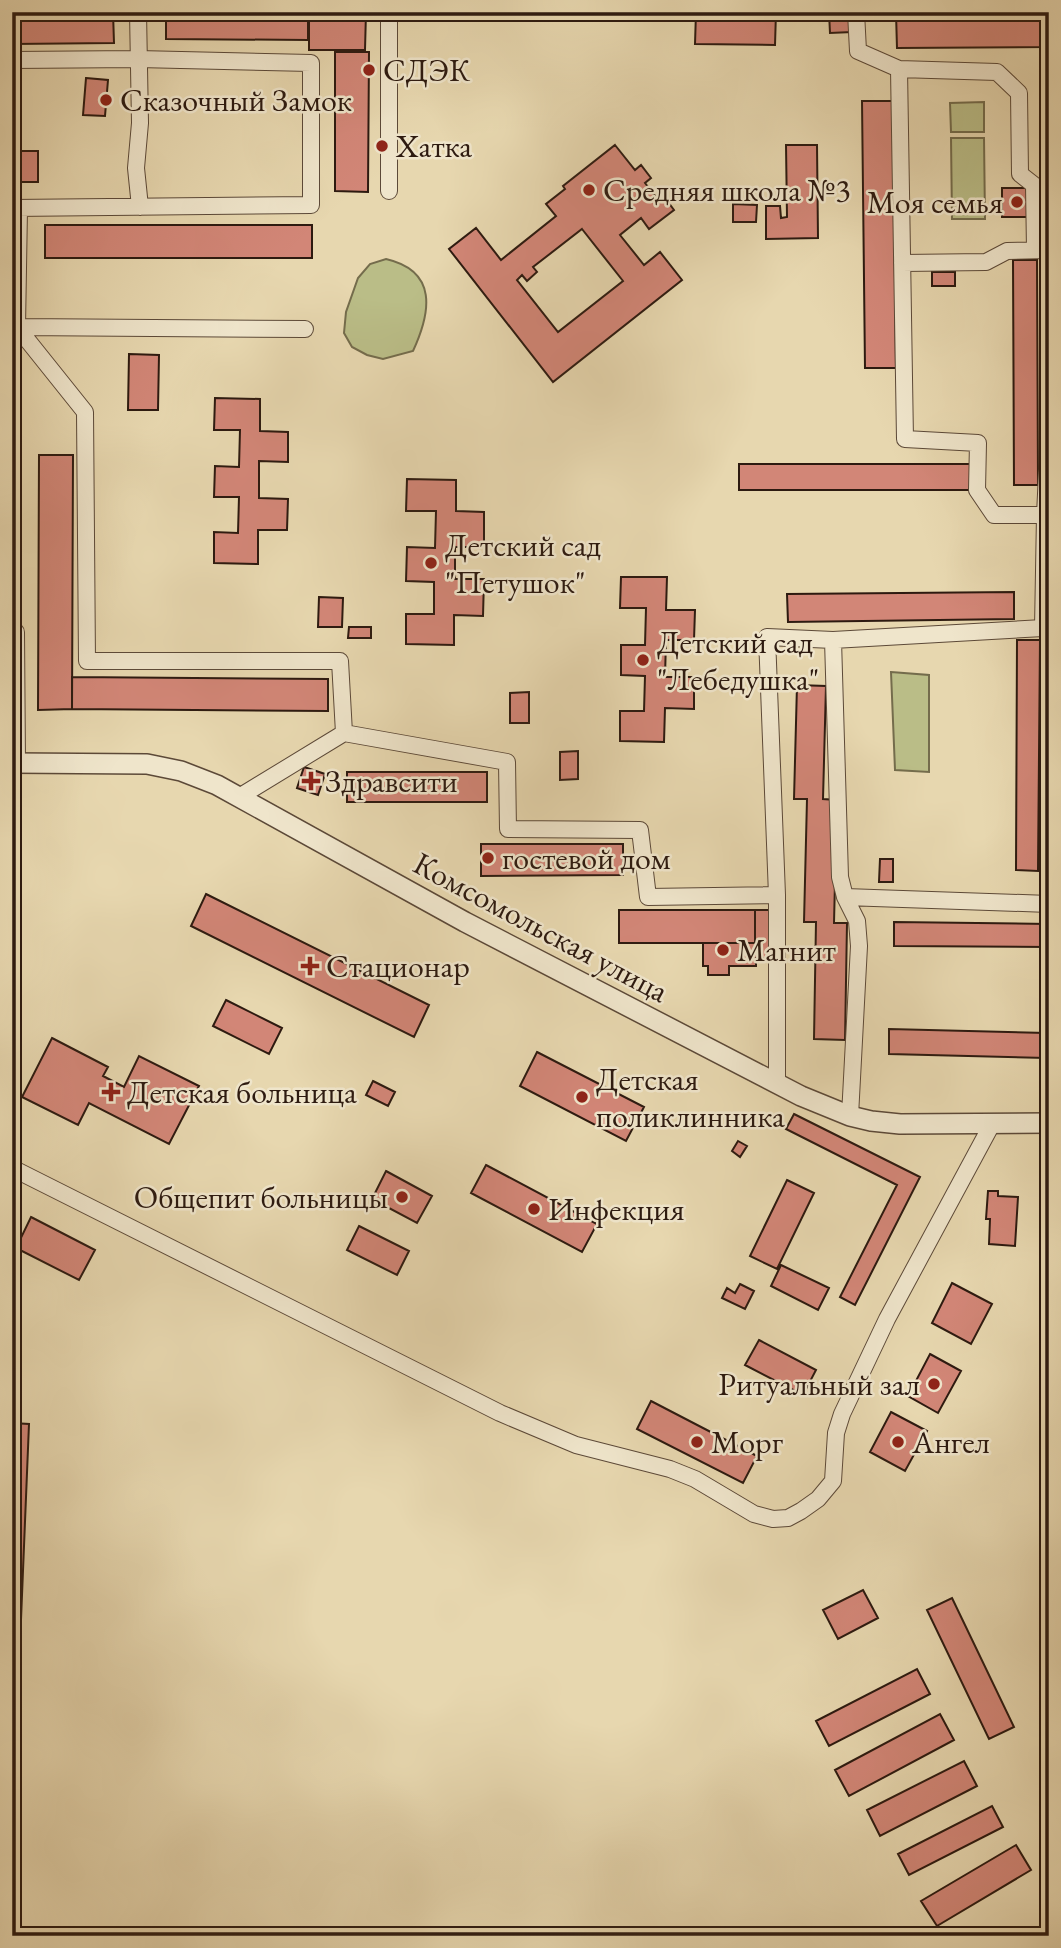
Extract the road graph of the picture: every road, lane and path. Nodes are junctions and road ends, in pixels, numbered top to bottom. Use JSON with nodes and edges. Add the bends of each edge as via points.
{"nodes":[{"id":1,"x":138,"y":12,"type":"edge"},
{"id":2,"x":389,"y":12,"type":"edge"},
{"id":3,"x":856,"y":12,"type":"edge"},
{"id":4,"x":138,"y":59,"type":"junction"},
{"id":5,"x":12,"y":60,"type":"edge"},
{"id":6,"x":898,"y":69,"type":"junction"},
{"id":7,"x":389,"y":191,"type":"dead end"},
{"id":8,"x":140,"y":207,"type":"junction"},
{"id":9,"x":16,"y":209,"type":"edge"},
{"id":10,"x":1042,"y":250,"type":"edge"},
{"id":11,"x":902,"y":263,"type":"junction"},
{"id":12,"x":15,"y":327,"type":"edge"},
{"id":13,"x":305,"y":329,"type":"dead end"},
{"id":14,"x":1049,"y":473,"type":"edge"},
{"id":15,"x":1045,"y":515,"type":"junction"},
{"id":16,"x":16,"y":632,"type":"dead end"},
{"id":17,"x":833,"y":640,"type":"junction"},
{"id":18,"x":344,"y":733,"type":"junction"},
{"id":19,"x":15,"y":763,"type":"edge"},
{"id":20,"x":239,"y":797,"type":"junction"},
{"id":21,"x":777,"y":895,"type":"junction"},
{"id":22,"x":845,"y":897,"type":"junction"},
{"id":23,"x":1049,"y":904,"type":"edge"},
{"id":24,"x":778,"y":1084,"type":"junction"},
{"id":25,"x":850,"y":1116,"type":"junction"},
{"id":26,"x":1049,"y":1123,"type":"edge"},
{"id":27,"x":992,"y":1124,"type":"junction"},
{"id":28,"x":12,"y":1168,"type":"edge"}],
"edges":[{"from":1,"to":4,"type":"street"},
{"from":2,"to":7,"type":"street"},
{"from":3,"to":6,"type":"street","via":[[858,51]]},
{"from":4,"to":5,"type":"street"},
{"from":4,"to":8,"type":"street"},
{"from":4,"to":8,"type":"street","via":[[311,62],[311,205]]},
{"from":6,"to":10,"type":"street","via":[[997,72],[1019,93],[1020,174],[1034,185]]},
{"from":6,"to":11,"type":"street"},
{"from":8,"to":9,"type":"street"},
{"from":9,"to":12,"type":"street"},
{"from":10,"to":11,"type":"street","via":[[1007,251],[986,262]]},
{"from":11,"to":15,"type":"street","via":[[905,439],[978,443],[977,490],[994,515]]},
{"from":12,"to":13,"type":"street"},
{"from":12,"to":18,"type":"street","via":[[85,412],[87,661],[340,661]]},
{"from":14,"to":15,"type":"street"},
{"from":15,"to":17,"type":"street","via":[[1043,628]]},
{"from":16,"to":19,"type":"street"},
{"from":17,"to":21,"type":"street","via":[[767,637]]},
{"from":17,"to":22,"type":"street","via":[[840,877]]},
{"from":18,"to":20,"type":"street"},
{"from":18,"to":21,"type":"street","via":[[507,762],[508,829],[640,830],[648,897]]},
{"from":19,"to":20,"type":"street","name":"Комсомольская улица","via":[[147,764],[181,771]]},
{"from":20,"to":24,"type":"street","name":"Комсомольская улица","via":[[465,922]]},
{"from":21,"to":24,"type":"street"},
{"from":22,"to":23,"type":"street"},
{"from":22,"to":25,"type":"street","via":[[857,921],[859,946]]},
{"from":24,"to":25,"type":"street","name":"Комсомольская улица"},
{"from":25,"to":27,"type":"street","name":"Комсомольская улица","via":[[900,1124]]},
{"from":26,"to":27,"type":"street","name":"Комсомольская улица"},
{"from":27,"to":28,"type":"street","via":[[887,1319],[842,1414],[832,1481],[801,1511],[773,1520],[754,1514],[695,1479],[576,1445],[500,1413]]}]}
